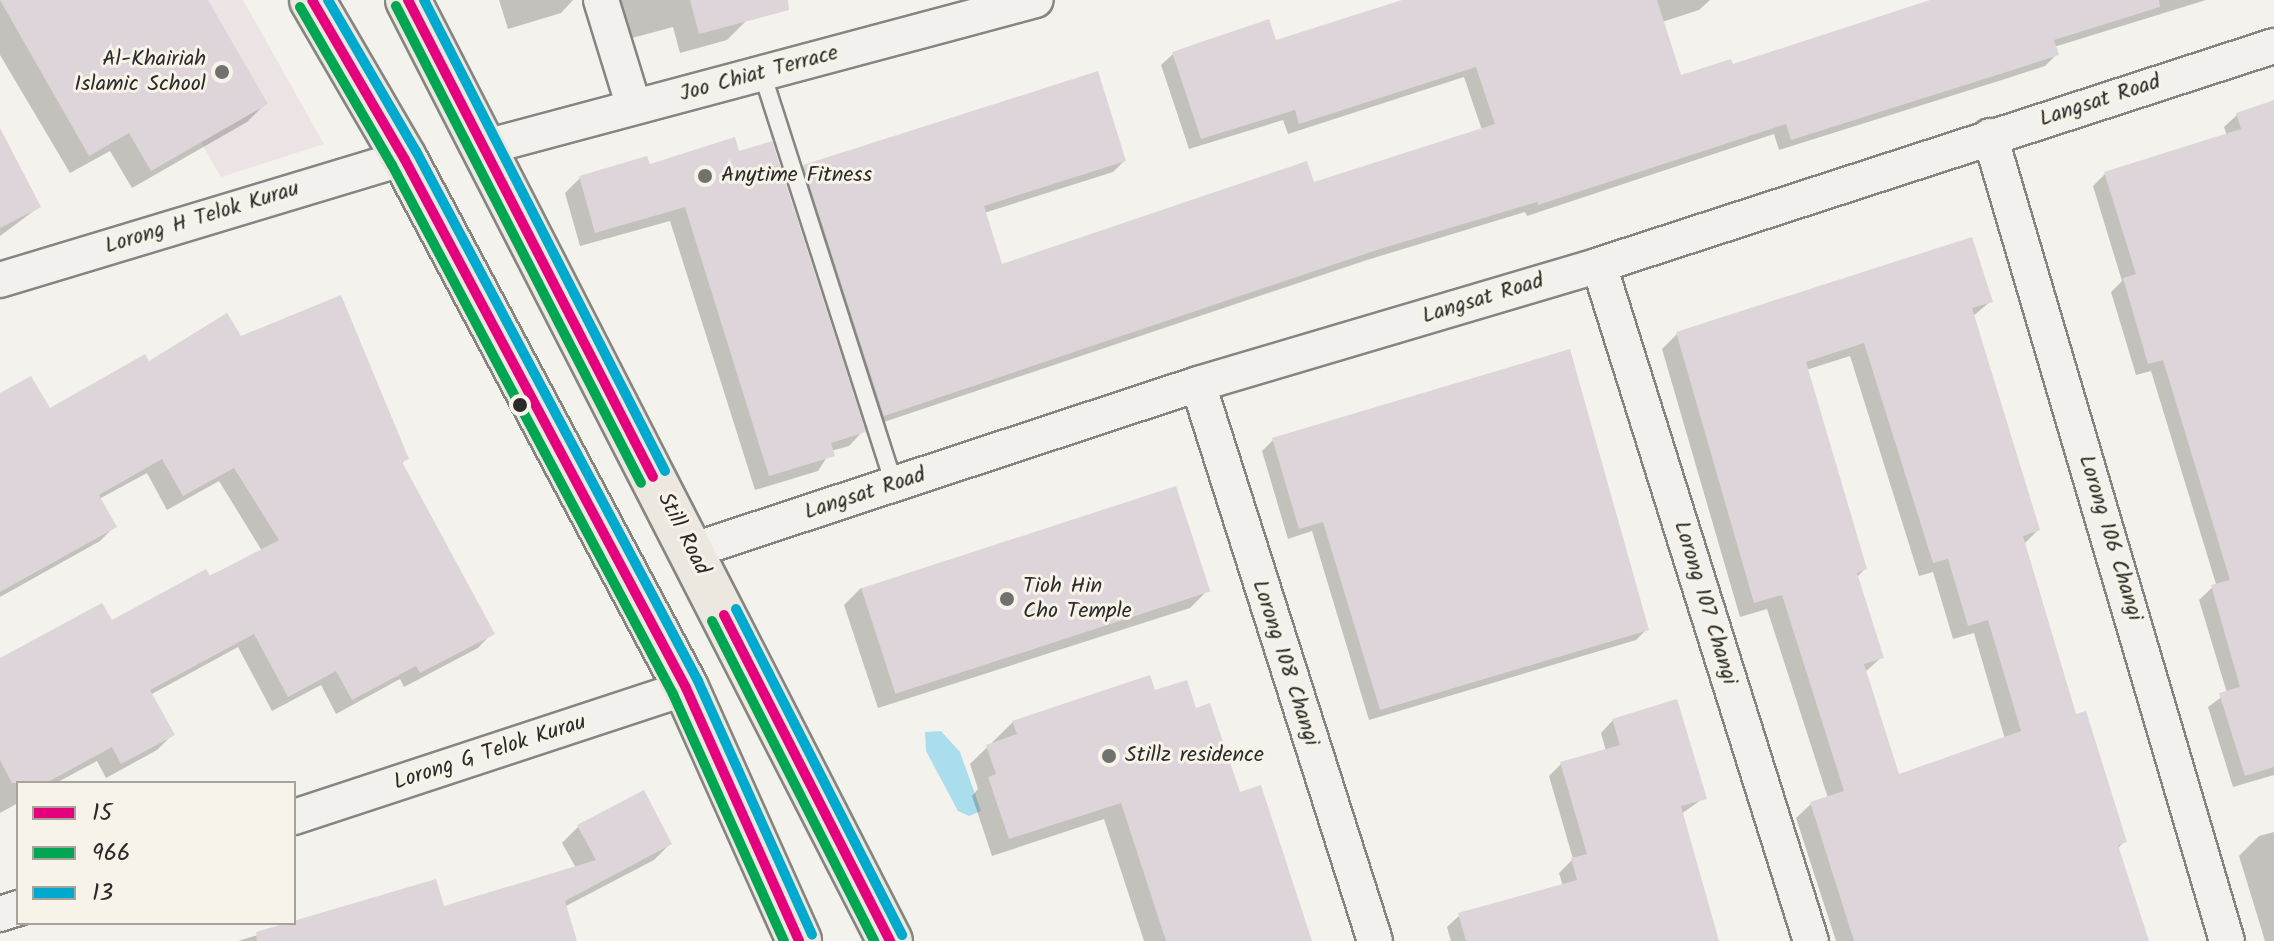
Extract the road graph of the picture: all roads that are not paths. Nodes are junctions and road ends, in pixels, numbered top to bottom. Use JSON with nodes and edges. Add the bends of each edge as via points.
{"nodes":[{"id":1,"x":312,"y":0,"type":"edge"},
{"id":2,"x":408,"y":0,"type":"edge"},
{"id":3,"x":601,"y":0,"type":"edge"},
{"id":4,"x":1036,"y":0,"type":"edge"},
{"id":5,"x":2274,"y":46,"type":"edge"},
{"id":6,"x":762,"y":73,"type":"junction"},
{"id":7,"x":634,"y":107,"type":"junction"},
{"id":8,"x":1990,"y":136,"type":"junction"},
{"id":9,"x":482,"y":148,"type":"junction"},
{"id":10,"x":404,"y":158,"type":"junction"},
{"id":11,"x":1599,"y":265,"type":"junction"},
{"id":12,"x":0,"y":280,"type":"edge"},
{"id":13,"x":1198,"y":384,"type":"junction"},
{"id":14,"x":894,"y":484,"type":"junction"},
{"id":15,"x":691,"y":551,"type":"junction"},
{"id":16,"x":686,"y":688,"type":"junction"},
{"id":17,"x":296,"y":816,"type":"edge"},
{"id":18,"x":799,"y":941,"type":"edge"},
{"id":19,"x":890,"y":941,"type":"edge"},
{"id":20,"x":1375,"y":941,"type":"edge"},
{"id":21,"x":1811,"y":941,"type":"edge"},
{"id":22,"x":2227,"y":941,"type":"edge"}],
"edges":[{"from":1,"to":10,"type":"highway"},
{"from":2,"to":9,"type":"highway","name":"Still Road"},
{"from":3,"to":7,"type":"street"},
{"from":4,"to":6,"type":"street","name":"Joo Chiat Terrace"},
{"from":5,"to":8,"type":"street","name":"Langsat Road"},
{"from":6,"to":7,"type":"street","name":"Joo Chiat Terrace"},
{"from":6,"to":14,"type":"lane"},
{"from":7,"to":9,"type":"street","name":"Joo Chiat Terrace"},
{"from":8,"to":11,"type":"street","name":"Langsat Road"},
{"from":8,"to":22,"type":"street","name":"Lorong 106 Changi"},
{"from":9,"to":15,"type":"highway","name":"Still Road"},
{"from":10,"to":12,"type":"street","name":"Lorong H Telok Kurau"},
{"from":10,"to":16,"type":"highway"},
{"from":11,"to":13,"type":"street","name":"Langsat Road"},
{"from":11,"to":21,"type":"street","name":"Lorong 107 Changi"},
{"from":13,"to":14,"type":"street","name":"Langsat Road"},
{"from":13,"to":20,"type":"street","name":"Lorong 108 Changi"},
{"from":14,"to":15,"type":"street","name":"Langsat Road"},
{"from":15,"to":19,"type":"highway","name":"Still Road"},
{"from":16,"to":17,"type":"street","name":"Lorong G Telok Kurau"},
{"from":16,"to":18,"type":"highway"}]}
